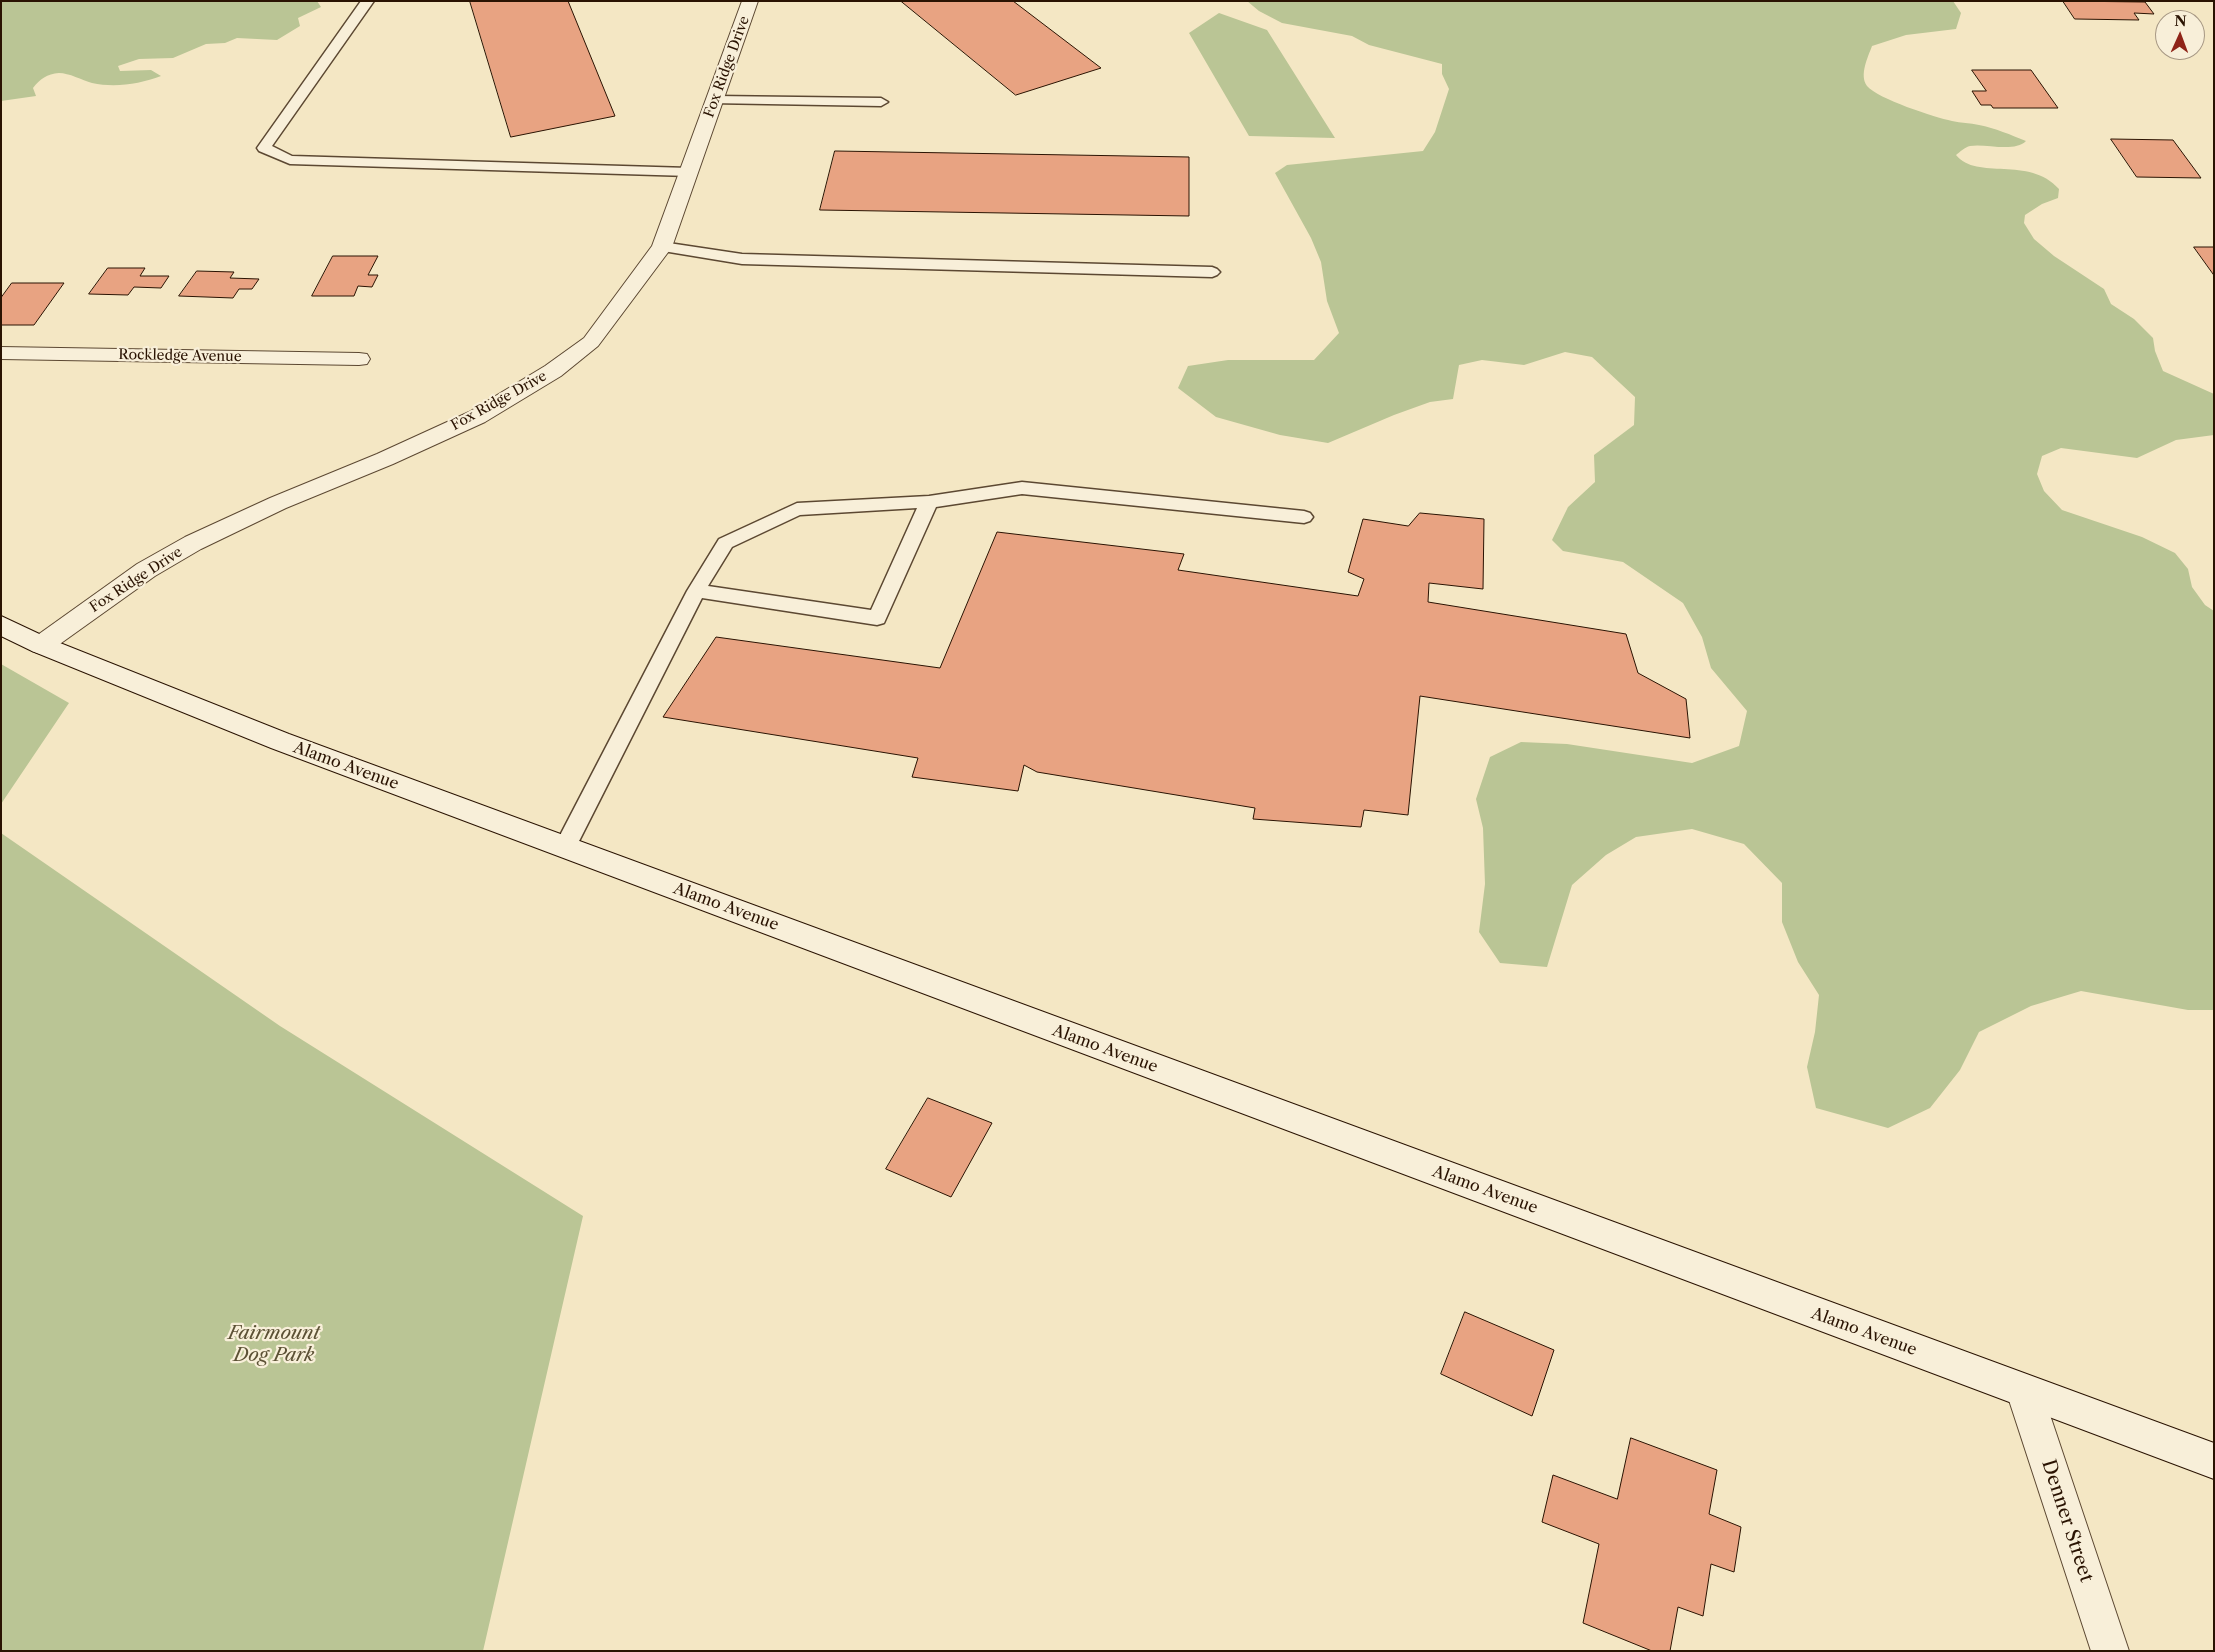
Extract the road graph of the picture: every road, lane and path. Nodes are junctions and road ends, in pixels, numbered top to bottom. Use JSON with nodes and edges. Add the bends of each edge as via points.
{"nodes":[{"id":1,"x":368,"y":1,"type":"edge"},
{"id":2,"x":750,"y":1,"type":"edge"},
{"id":3,"x":715,"y":100,"type":"junction"},
{"id":4,"x":881,"y":102,"type":"dead end"},
{"id":5,"x":689,"y":172,"type":"junction"},
{"id":6,"x":662,"y":247,"type":"junction"},
{"id":7,"x":1212,"y":272,"type":"dead end"},
{"id":8,"x":1,"y":353,"type":"edge"},
{"id":9,"x":359,"y":358,"type":"dead end"},
{"id":10,"x":929,"y":502,"type":"junction"},
{"id":11,"x":1304,"y":517,"type":"dead end"},
{"id":12,"x":696,"y":591,"type":"junction"},
{"id":13,"x":1,"y":625,"type":"edge"},
{"id":14,"x":41,"y":644,"type":"junction"},
{"id":15,"x":565,"y":847,"type":"junction"},
{"id":16,"x":2024,"y":1391,"type":"junction"},
{"id":17,"x":2214,"y":1461,"type":"edge"},
{"id":18,"x":2110,"y":1651,"type":"edge"}],
"edges":[{"from":1,"to":5,"type":"lane","via":[[264,148],[290,160]]},
{"from":2,"to":3,"type":"street","name":"Fox Ridge Drive"},
{"from":3,"to":4,"type":"lane"},
{"from":3,"to":5,"type":"street","name":"Fox Ridge Drive"},
{"from":5,"to":6,"type":"street","name":"Fox Ridge Drive"},
{"from":6,"to":7,"type":"lane","via":[[742,259]]},
{"from":6,"to":14,"type":"street","name":"Fox Ridge Drive","via":[[591,342],[553,371],[477,417],[194,543],[146,570]]},
{"from":8,"to":9,"type":"street","name":"Rockledge Avenue"},
{"from":10,"to":11,"type":"lane","via":[[1022,488]]},
{"from":10,"to":12,"type":"lane","via":[[797,509],[726,543]]},
{"from":10,"to":12,"type":"lane","via":[[877,618]]},
{"from":12,"to":15,"type":"lane"},
{"from":13,"to":14,"type":"street","name":"Alamo Avenue"},
{"from":14,"to":15,"type":"street","name":"Alamo Avenue","via":[[280,741]]},
{"from":15,"to":16,"type":"street","name":"Alamo Avenue"},
{"from":16,"to":17,"type":"street","name":"Alamo Avenue"},
{"from":16,"to":18,"type":"street","name":"Denner Street"}]}
